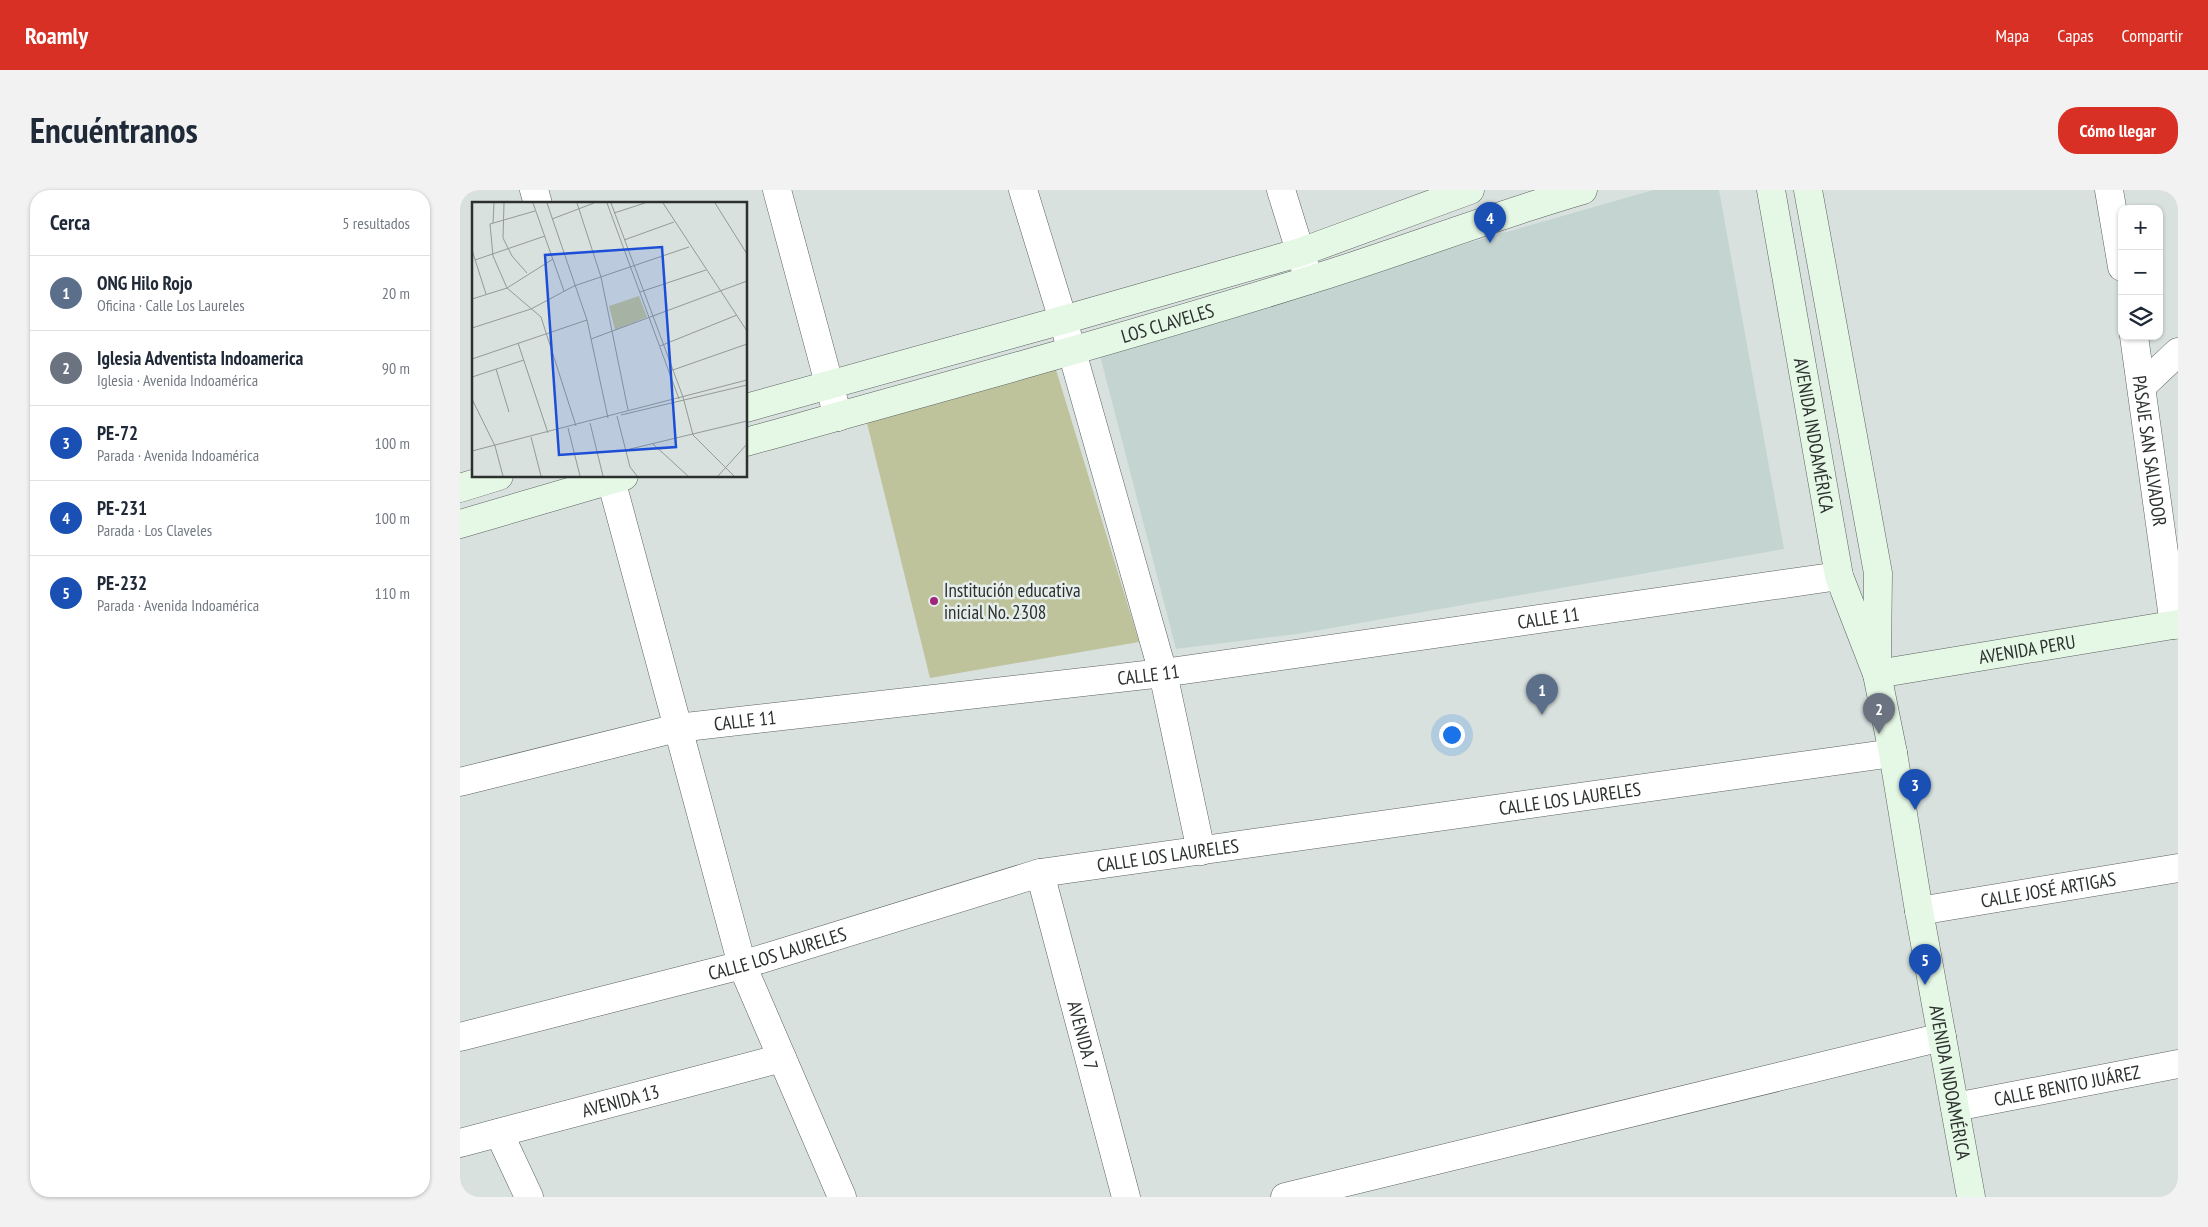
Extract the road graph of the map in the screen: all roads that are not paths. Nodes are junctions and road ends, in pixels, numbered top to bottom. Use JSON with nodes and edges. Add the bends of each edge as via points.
{"nodes":[{"id":1,"x":777,"y":190,"type":"edge"},
{"id":2,"x":1023,"y":190,"type":"edge"},
{"id":3,"x":1281,"y":190,"type":"edge"},
{"id":4,"x":1470,"y":190,"type":"edge"},
{"id":5,"x":1584,"y":190,"type":"edge"},
{"id":6,"x":1771,"y":190,"type":"edge"},
{"id":7,"x":1808,"y":190,"type":"edge"},
{"id":8,"x":2108,"y":190,"type":"edge"},
{"id":9,"x":1526,"y":198,"type":"edge"},
{"id":10,"x":2119,"y":250,"type":"edge"},
{"id":11,"x":1301,"y":252,"type":"junction"},
{"id":12,"x":1309,"y":280,"type":"junction"},
{"id":13,"x":1063,"y":320,"type":"junction"},
{"id":14,"x":2135,"y":340,"type":"edge"},
{"id":15,"x":1072,"y":352,"type":"junction"},
{"id":16,"x":2178,"y":352,"type":"edge"},
{"id":17,"x":830,"y":385,"type":"junction"},
{"id":18,"x":2142,"y":386,"type":"junction"},
{"id":19,"x":748,"y":407,"type":"edge"},
{"id":20,"x":838,"y":417,"type":"junction"},
{"id":21,"x":748,"y":441,"type":"edge"},
{"id":22,"x":492,"y":478,"type":"edge"},
{"id":23,"x":615,"y":478,"type":"edge"},
{"id":24,"x":460,"y":488,"type":"edge"},
{"id":25,"x":460,"y":524,"type":"edge"},
{"id":26,"x":1839,"y":576,"type":"junction"},
{"id":27,"x":2176,"y":624,"type":"edge"},
{"id":28,"x":1163,"y":673,"type":"junction"},
{"id":29,"x":1877,"y":674,"type":"junction"},
{"id":30,"x":676,"y":728,"type":"junction"},
{"id":31,"x":1894,"y":753,"type":"junction"},
{"id":32,"x":460,"y":782,"type":"edge"},
{"id":33,"x":1202,"y":851,"type":"junction"},
{"id":34,"x":2178,"y":868,"type":"edge"},
{"id":35,"x":1040,"y":873,"type":"junction"},
{"id":36,"x":1919,"y":911,"type":"junction"},
{"id":37,"x":742,"y":965,"type":"junction"},
{"id":38,"x":460,"y":1037,"type":"edge"},
{"id":39,"x":1942,"y":1037,"type":"junction"},
{"id":40,"x":782,"y":1058,"type":"junction"},
{"id":41,"x":2178,"y":1064,"type":"edge"},
{"id":42,"x":1954,"y":1107,"type":"junction"},
{"id":43,"x":499,"y":1133,"type":"junction"},
{"id":44,"x":460,"y":1142,"type":"edge"},
{"id":45,"x":529,"y":1197,"type":"edge"},
{"id":46,"x":842,"y":1197,"type":"edge"},
{"id":47,"x":1126,"y":1197,"type":"edge"},
{"id":48,"x":1285,"y":1197,"type":"edge"},
{"id":49,"x":1970,"y":1197,"type":"edge"}],
"edges":[{"from":1,"to":17,"type":"street"},
{"from":2,"to":13,"type":"street"},
{"from":3,"to":11,"type":"street"},
{"from":4,"to":11,"type":"street","name":"LOS CLAVELES"},
{"from":5,"to":9,"type":"street","name":"LOS CLAVELES"},
{"from":6,"to":26,"type":"street","name":"AVENIDA INDOAMÉRICA"},
{"from":7,"to":29,"type":"street","name":"AVENIDA INDOAMÉRICA","via":[[1878,573]]},
{"from":8,"to":10,"type":"street"},
{"from":9,"to":12,"type":"street","name":"LOS CLAVELES"},
{"from":11,"to":12,"type":"street"},
{"from":11,"to":13,"type":"street","name":"LOS CLAVELES"},
{"from":12,"to":15,"type":"street","name":"LOS CLAVELES"},
{"from":13,"to":15,"type":"street"},
{"from":13,"to":17,"type":"street","name":"LOS CLAVELES"},
{"from":14,"to":18,"type":"street","name":"PASAJE SAN SALVADOR"},
{"from":15,"to":20,"type":"street","name":"LOS CLAVELES"},
{"from":15,"to":28,"type":"street"},
{"from":16,"to":18,"type":"street"},
{"from":17,"to":19,"type":"street","name":"LOS CLAVELES"},
{"from":17,"to":20,"type":"street"},
{"from":18,"to":27,"type":"street","name":"PASAJE SAN SALVADOR"},
{"from":20,"to":21,"type":"street","name":"LOS CLAVELES"},
{"from":22,"to":24,"type":"street"},
{"from":23,"to":25,"type":"street"},
{"from":23,"to":30,"type":"street"},
{"from":26,"to":28,"type":"street","name":"CALLE 11"},
{"from":26,"to":29,"type":"street","name":"AVENIDA INDOAMÉRICA"},
{"from":27,"to":29,"type":"street","name":"AVENIDA PERU"},
{"from":28,"to":30,"type":"street","name":"CALLE 11"},
{"from":28,"to":33,"type":"street"},
{"from":29,"to":31,"type":"street","name":"AVENIDA INDOAMÉRICA"},
{"from":30,"to":32,"type":"street","name":"CALLE 11"},
{"from":30,"to":37,"type":"street"},
{"from":31,"to":33,"type":"street","name":"CALLE LOS LAURELES"},
{"from":31,"to":36,"type":"street","name":"AVENIDA INDOAMÉRICA"},
{"from":33,"to":35,"type":"street","name":"CALLE LOS LAURELES"},
{"from":34,"to":36,"type":"street","name":"CALLE JOSÉ ARTIGAS"},
{"from":35,"to":37,"type":"street","name":"CALLE LOS LAURELES"},
{"from":35,"to":47,"type":"street","name":"AVENIDA 7"},
{"from":36,"to":39,"type":"street","name":"AVENIDA INDOAMÉRICA"},
{"from":37,"to":38,"type":"street","name":"CALLE LOS LAURELES"},
{"from":37,"to":40,"type":"street"},
{"from":39,"to":42,"type":"street","name":"AVENIDA INDOAMÉRICA"},
{"from":39,"to":48,"type":"street"},
{"from":40,"to":43,"type":"street","name":"AVENIDA 13"},
{"from":40,"to":46,"type":"street"},
{"from":41,"to":42,"type":"street","name":"CALLE BENITO JUÁREZ"},
{"from":42,"to":49,"type":"street","name":"AVENIDA INDOAMÉRICA"},
{"from":43,"to":44,"type":"street","name":"AVENIDA 13"},
{"from":43,"to":45,"type":"street"}]}
